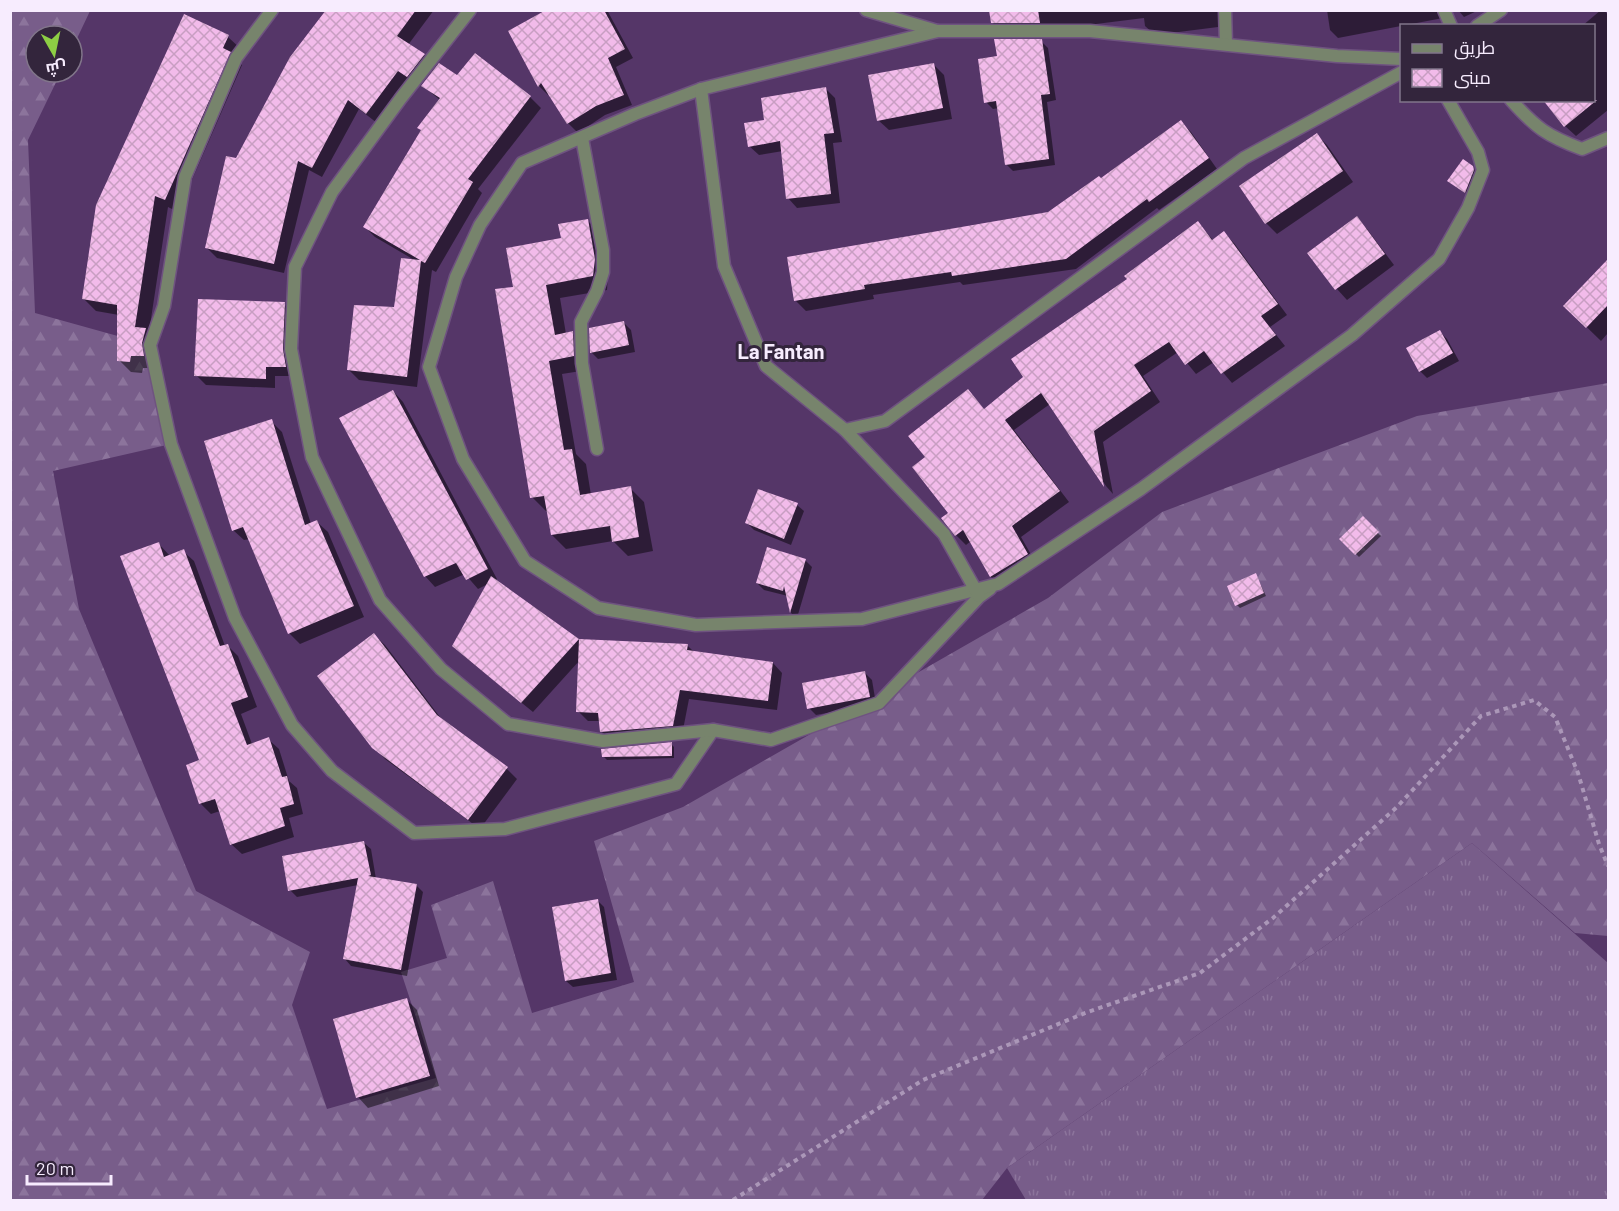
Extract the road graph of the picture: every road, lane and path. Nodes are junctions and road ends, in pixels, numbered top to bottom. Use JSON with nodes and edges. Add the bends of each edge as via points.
{"nodes":[{"id":1,"x":272,"y":10,"type":"edge"},
{"id":2,"x":470,"y":10,"type":"edge"},
{"id":3,"x":866,"y":10,"type":"edge"},
{"id":4,"x":1225,"y":10,"type":"edge"},
{"id":5,"x":1444,"y":10,"type":"edge"},
{"id":6,"x":1501,"y":10,"type":"edge"},
{"id":7,"x":1450,"y":24,"type":"edge"},
{"id":8,"x":1480,"y":24,"type":"edge"},
{"id":9,"x":938,"y":31,"type":"junction"},
{"id":10,"x":1226,"y":44,"type":"junction"},
{"id":11,"x":1400,"y":59,"type":"edge"},
{"id":12,"x":1400,"y":73,"type":"edge"},
{"id":13,"x":701,"y":89,"type":"junction"},
{"id":14,"x":1449,"y":102,"type":"edge"},
{"id":15,"x":1512,"y":102,"type":"edge"},
{"id":16,"x":582,"y":138,"type":"junction"},
{"id":17,"x":1608,"y":138,"type":"edge"},
{"id":18,"x":845,"y":430,"type":"junction"},
{"id":19,"x":597,"y":449,"type":"dead end"},
{"id":20,"x":977,"y":593,"type":"junction"},
{"id":21,"x":713,"y":730,"type":"junction"},
{"id":22,"x":1608,"y":866,"type":"edge"},
{"id":23,"x":734,"y":1200,"type":"edge"}],
"edges":[{"from":1,"to":21,"type":"street","via":[[236,58],[185,177],[164,306],[150,345],[171,444],[231,607],[292,725],[332,771],[414,833],[505,829],[676,784]]},
{"from":2,"to":21,"type":"street","via":[[332,192],[295,267],[291,349],[312,457],[380,600],[441,669],[508,724],[603,741]]},
{"from":3,"to":9,"type":"street"},
{"from":4,"to":10,"type":"street"},
{"from":5,"to":7,"type":"street"},
{"from":6,"to":8,"type":"street"},
{"from":9,"to":10,"type":"street","via":[[1090,31]]},
{"from":9,"to":13,"type":"street"},
{"from":10,"to":11,"type":"street"},
{"from":12,"to":18,"type":"street","via":[[1244,158],[885,421]]},
{"from":13,"to":16,"type":"street"},
{"from":13,"to":18,"type":"street","via":[[724,266],[766,366]]},
{"from":14,"to":20,"type":"street","via":[[1478,152],[1483,170],[1468,208],[1439,259],[1352,335],[1141,489],[998,584]]},
{"from":15,"to":17,"type":"street","via":[[1552,137],[1582,149]]},
{"from":16,"to":19,"type":"street","via":[[603,250],[603,272],[581,322],[582,363]]},
{"from":16,"to":20,"type":"street","via":[[522,163],[492,207],[456,277],[429,367],[463,459],[525,561],[598,608],[696,625],[862,619]]},
{"from":18,"to":20,"type":"street","via":[[944,534]]},
{"from":20,"to":21,"type":"street","via":[[879,703],[771,740]]},
{"from":22,"to":23,"type":"path","via":[[1555,717],[1534,700],[1481,716],[1397,807],[1273,918],[1200,974],[1085,1013],[923,1080]]}]}
